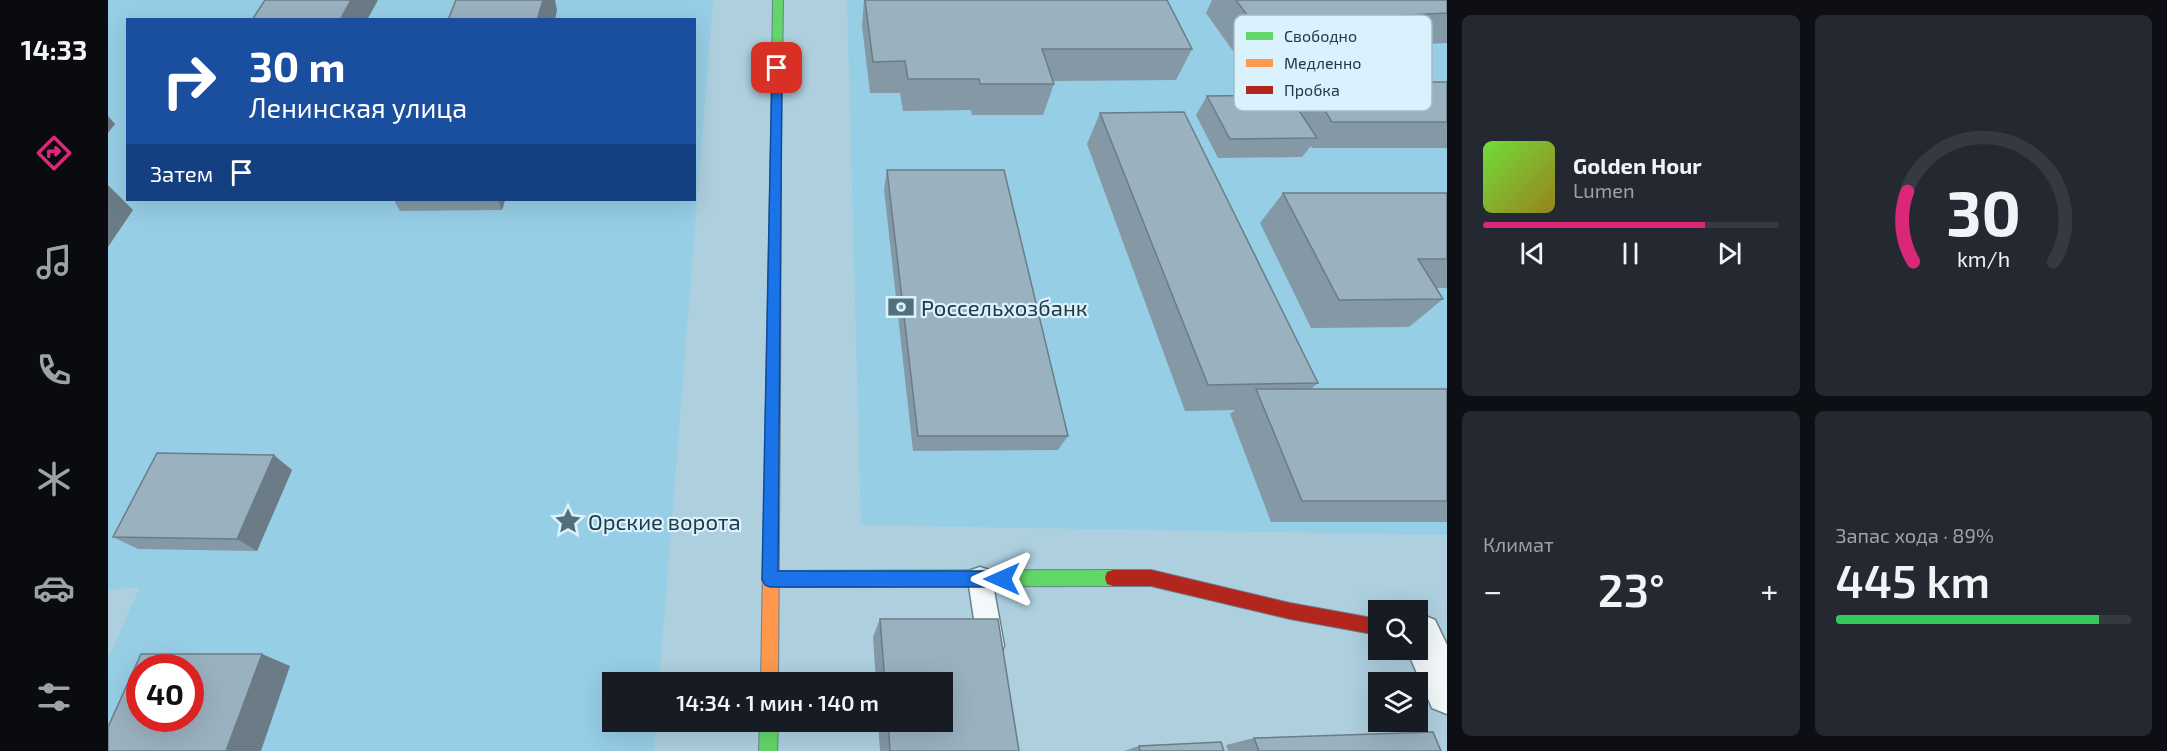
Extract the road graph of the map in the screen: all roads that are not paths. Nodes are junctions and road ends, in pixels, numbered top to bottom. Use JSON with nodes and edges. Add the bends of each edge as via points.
{"nodes":[{"id":1,"x":778,"y":0,"type":"edge"},
{"id":2,"x":770,"y":579,"type":"junction"},
{"id":3,"x":980,"y":579,"type":"junction"},
{"id":4,"x":1368,"y":625,"type":"edge"},
{"id":5,"x":1428,"y":634,"type":"edge"},
{"id":6,"x":995,"y":671,"type":"edge"},
{"id":7,"x":769,"y":672,"type":"edge"},
{"id":8,"x":1447,"y":693,"type":"edge"},
{"id":9,"x":769,"y":732,"type":"edge"},
{"id":10,"x":768,"y":751,"type":"edge"}],
"edges":[{"from":1,"to":2,"type":"main road"},
{"from":2,"to":3,"type":"main road"},
{"from":2,"to":7,"type":"main road"},
{"from":3,"to":4,"type":"main road","via":[[1151,578]]},
{"from":3,"to":6,"type":"lane"},
{"from":5,"to":8,"type":"street"},
{"from":9,"to":10,"type":"main road"}]}
